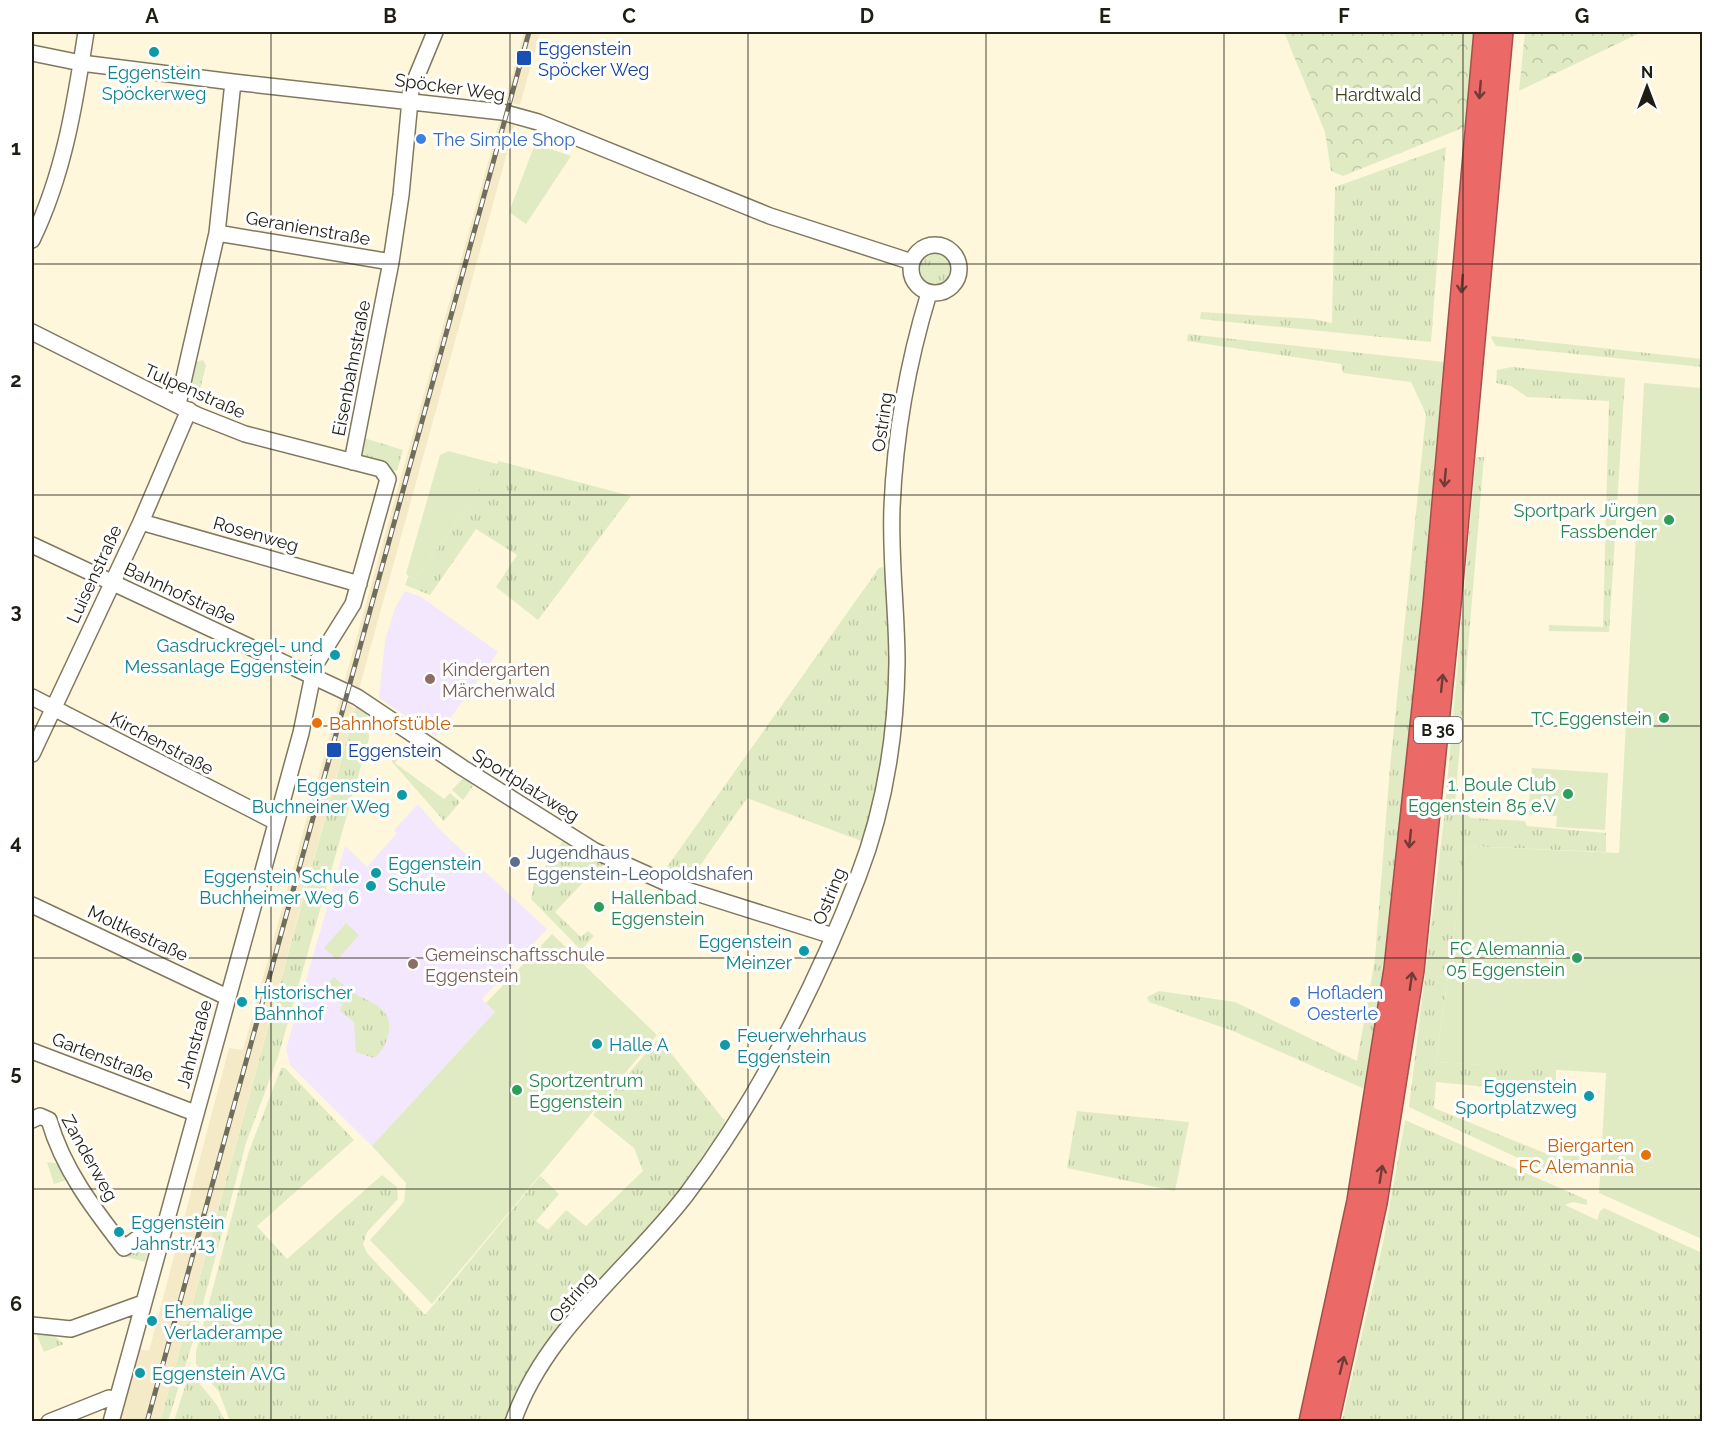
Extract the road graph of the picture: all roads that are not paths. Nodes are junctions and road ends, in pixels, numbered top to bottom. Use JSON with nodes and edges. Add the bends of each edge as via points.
{"nodes":[{"id":1,"x":86,"y":32,"type":"edge"},
{"id":2,"x":435,"y":32,"type":"edge"},
{"id":3,"x":1485,"y":32,"type":"edge"},
{"id":4,"x":1502,"y":32,"type":"edge"},
{"id":5,"x":32,"y":53,"type":"edge"},
{"id":6,"x":81,"y":63,"type":"junction"},
{"id":7,"x":233,"y":82,"type":"junction"},
{"id":8,"x":410,"y":100,"type":"junction"},
{"id":9,"x":217,"y":232,"type":"junction"},
{"id":10,"x":32,"y":240,"type":"edge"},
{"id":11,"x":391,"y":262,"type":"junction"},
{"id":12,"x":912,"y":262,"type":"junction"},
{"id":13,"x":929,"y":293,"type":"junction"},
{"id":14,"x":32,"y":332,"type":"edge"},
{"id":15,"x":184,"y":407,"type":"junction"},
{"id":16,"x":352,"y":462,"type":"junction"},
{"id":17,"x":141,"y":522,"type":"junction"},
{"id":18,"x":32,"y":545,"type":"edge"},
{"id":19,"x":112,"y":583,"type":"junction"},
{"id":20,"x":359,"y":584,"type":"junction"},
{"id":21,"x":312,"y":676,"type":"junction"},
{"id":22,"x":32,"y":697,"type":"edge"},
{"id":23,"x":53,"y":708,"type":"junction"},
{"id":24,"x":32,"y":754,"type":"edge"},
{"id":25,"x":276,"y":822,"type":"junction"},
{"id":26,"x":32,"y":905,"type":"edge"},
{"id":27,"x":833,"y":936,"type":"junction"},
{"id":28,"x":227,"y":996,"type":"junction"},
{"id":29,"x":32,"y":1051,"type":"edge"},
{"id":30,"x":195,"y":1113,"type":"junction"},
{"id":31,"x":32,"y":1120,"type":"edge"},
{"id":32,"x":164,"y":1228,"type":"junction"},
{"id":33,"x":143,"y":1303,"type":"junction"},
{"id":34,"x":32,"y":1325,"type":"edge"},
{"id":35,"x":117,"y":1400,"type":"junction"},
{"id":36,"x":50,"y":1422,"type":"edge"},
{"id":37,"x":111,"y":1422,"type":"edge"},
{"id":38,"x":513,"y":1422,"type":"edge"},
{"id":39,"x":1310,"y":1422,"type":"edge"},
{"id":40,"x":1328,"y":1422,"type":"edge"}],
"edges":[{"from":1,"to":6,"type":"street"},
{"from":2,"to":8,"type":"street","name":"Eisenbahnstraße"},
{"from":3,"to":39,"type":"highway","number":"B 36","one_way":true,"via":[[1433,617],[1395,969],[1358,1201]]},
{"from":40,"to":4,"type":"highway","number":"B 36","one_way":true,"via":[[1376,1203],[1413,970]]},
{"from":5,"to":6,"type":"street","name":"Spöcker Weg"},
{"from":6,"to":7,"type":"street","name":"Spöcker Weg"},
{"from":6,"to":10,"type":"street","via":[[55,188]]},
{"from":7,"to":8,"type":"street","name":"Spöcker Weg"},
{"from":7,"to":9,"type":"street","name":"Luisenstraße"},
{"from":8,"to":11,"type":"street","name":"Eisenbahnstraße"},
{"from":8,"to":12,"type":"street","name":"Spöcker Weg","via":[[491,109],[538,122],[770,216]]},
{"from":9,"to":11,"type":"street","name":"Geranienstraße"},
{"from":9,"to":15,"type":"street","name":"Luisenstraße"},
{"from":11,"to":16,"type":"street","name":"Eisenbahnstraße"},
{"from":12,"to":13,"type":"street","via":[[916,284]]},
{"from":12,"to":13,"type":"street","via":[[921,250],[935,246],[949,249],[958,261],[956,283],[943,292]]},
{"from":13,"to":27,"type":"street","name":"Ostring","via":[[905,392],[894,481],[892,561],[897,664],[892,739],[872,838]]},
{"from":14,"to":15,"type":"street","name":"Tulpenstraße"},
{"from":15,"to":16,"type":"street","name":"Tulpenstraße","via":[[245,434]]},
{"from":15,"to":17,"type":"street","name":"Luisenstraße"},
{"from":16,"to":20,"type":"street","name":"Eisenbahnstraße","via":[[381,469],[388,479]]},
{"from":17,"to":19,"type":"street","name":"Luisenstraße"},
{"from":17,"to":20,"type":"street","name":"Rosenweg"},
{"from":18,"to":19,"type":"street","name":"Bahnhofstraße"},
{"from":19,"to":21,"type":"street","name":"Bahnhofstraße"},
{"from":19,"to":23,"type":"street","name":"Luisenstraße"},
{"from":20,"to":21,"type":"street","name":"Eisenbahnstraße"},
{"from":21,"to":25,"type":"street","name":"Jahnstraße","via":[[312,690]]},
{"from":21,"to":27,"type":"street","name":"Sportplatzweg","via":[[372,706],[595,850],[672,885]]},
{"from":22,"to":23,"type":"street","name":"Kirchenstraße"},
{"from":23,"to":24,"type":"street","name":"Luisenstraße"},
{"from":23,"to":25,"type":"street","name":"Kirchenstraße"},
{"from":25,"to":28,"type":"street","name":"Jahnstraße"},
{"from":26,"to":28,"type":"street","name":"Moltkestraße"},
{"from":27,"to":38,"type":"street","name":"Ostring","via":[[781,1047],[734,1127],[676,1207],[540,1367]]},
{"from":28,"to":30,"type":"street","name":"Jahnstraße"},
{"from":29,"to":30,"type":"street","name":"Gartenstraße"},
{"from":30,"to":32,"type":"street","name":"Jahnstraße"},
{"from":31,"to":32,"type":"street","name":"Zanderweg","via":[[40,1116],[50,1120],[56,1143],[80,1190],[124,1248],[155,1226]]},
{"from":32,"to":33,"type":"street","name":"Jahnstraße"},
{"from":33,"to":34,"type":"street","via":[[72,1329]]},
{"from":33,"to":35,"type":"street","name":"Jahnstraße"},
{"from":35,"to":36,"type":"street","via":[[109,1398]]},
{"from":35,"to":37,"type":"street","name":"Jahnstraße"}]}
